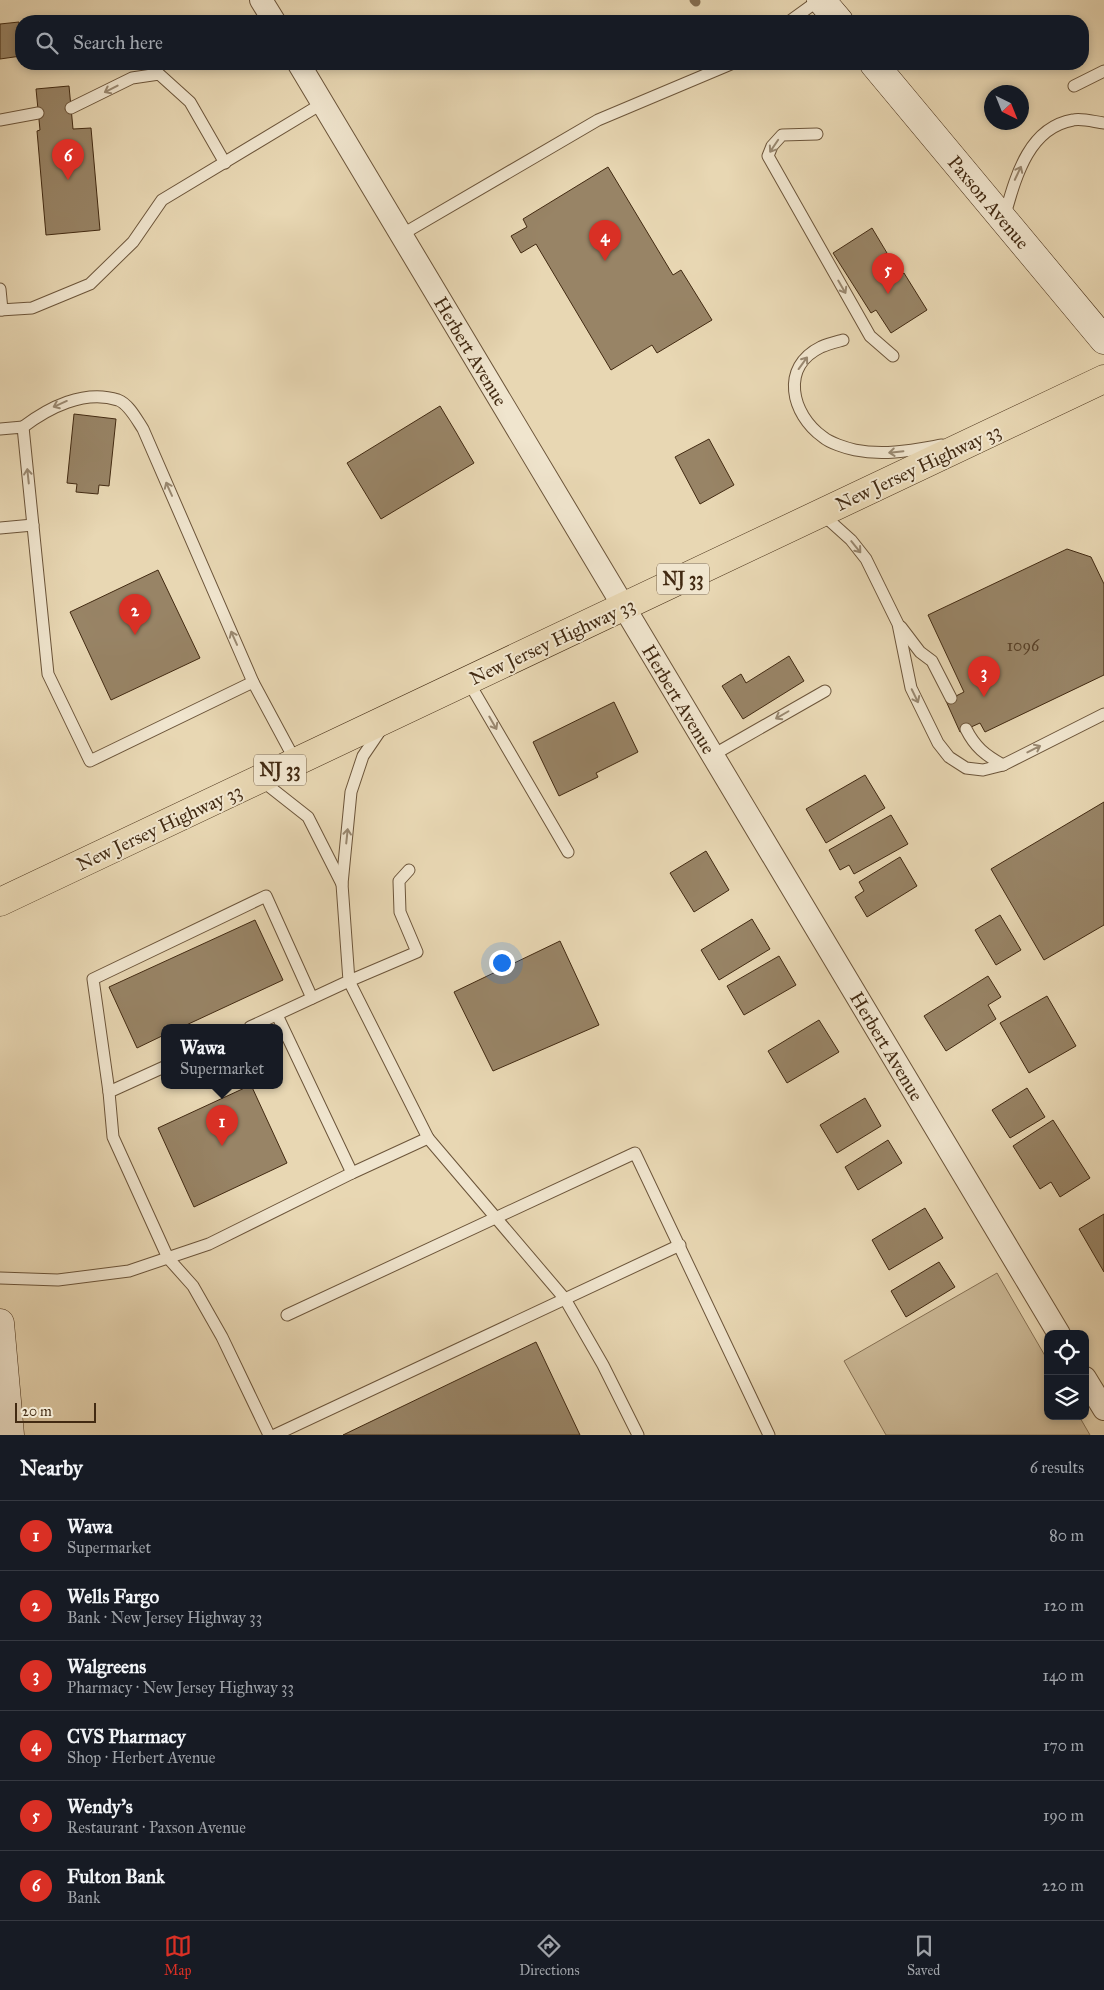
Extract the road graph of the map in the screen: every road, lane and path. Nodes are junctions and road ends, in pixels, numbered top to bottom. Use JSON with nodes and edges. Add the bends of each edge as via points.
{"nodes":[{"id":1,"x":261,"y":0,"type":"edge"},
{"id":2,"x":820,"y":0,"type":"edge"},
{"id":3,"x":270,"y":15,"type":"edge"},
{"id":4,"x":799,"y":15,"type":"edge"},
{"id":5,"x":834,"y":15,"type":"edge"},
{"id":6,"x":303,"y":70,"type":"edge"},
{"id":7,"x":717,"y":70,"type":"edge"},
{"id":8,"x":879,"y":70,"type":"edge"},
{"id":9,"x":1104,"y":71,"type":"edge"},
{"id":10,"x":1074,"y":86,"type":"dead end"},
{"id":11,"x":323,"y":103,"type":"junction"},
{"id":12,"x":71,"y":108,"type":"dead end"},
{"id":13,"x":38,"y":114,"type":"dead end"},
{"id":14,"x":0,"y":120,"type":"edge"},
{"id":15,"x":1104,"y":123,"type":"edge"},
{"id":16,"x":817,"y":134,"type":"dead end"},
{"id":17,"x":225,"y":163,"type":"junction"},
{"id":18,"x":1004,"y":220,"type":"junction"},
{"id":19,"x":401,"y":235,"type":"junction"},
{"id":20,"x":0,"y":289,"type":"edge"},
{"id":21,"x":1,"y":310,"type":"edge"},
{"id":22,"x":843,"y":340,"type":"dead end"},
{"id":23,"x":1104,"y":340,"type":"edge"},
{"id":24,"x":893,"y":356,"type":"dead end"},
{"id":25,"x":1104,"y":379,"type":"edge"},
{"id":26,"x":23,"y":427,"type":"junction"},
{"id":27,"x":0,"y":429,"type":"edge"},
{"id":28,"x":979,"y":439,"type":"junction"},
{"id":29,"x":821,"y":513,"type":"junction"},
{"id":30,"x":33,"y":524,"type":"junction"},
{"id":31,"x":0,"y":528,"type":"edge"},
{"id":32,"x":624,"y":607,"type":"junction"},
{"id":33,"x":898,"y":624,"type":"junction"},
{"id":34,"x":468,"y":681,"type":"junction"},
{"id":35,"x":253,"y":682,"type":"junction"},
{"id":36,"x":825,"y":691,"type":"dead end"},
{"id":37,"x":951,"y":698,"type":"dead end"},
{"id":38,"x":1104,"y":714,"type":"edge"},
{"id":39,"x":387,"y":719,"type":"junction"},
{"id":40,"x":966,"y":729,"type":"dead end"},
{"id":41,"x":713,"y":755,"type":"junction"},
{"id":42,"x":296,"y":762,"type":"junction"},
{"id":43,"x":1003,"y":765,"type":"junction"},
{"id":44,"x":260,"y":779,"type":"junction"},
{"id":45,"x":568,"y":852,"type":"dead end"},
{"id":46,"x":409,"y":870,"type":"dead end"},
{"id":47,"x":342,"y":884,"type":"junction"},
{"id":48,"x":0,"y":902,"type":"edge"},
{"id":49,"x":349,"y":981,"type":"junction"},
{"id":50,"x":312,"y":998,"type":"junction"},
{"id":51,"x":277,"y":1015,"type":"junction"},
{"id":52,"x":257,"y":1024,"type":"edge"},
{"id":53,"x":281,"y":1024,"type":"edge"},
{"id":54,"x":283,"y":1028,"type":"edge"},
{"id":55,"x":161,"y":1068,"type":"edge"},
{"id":56,"x":109,"y":1092,"type":"junction"},
{"id":57,"x":428,"y":1138,"type":"junction"},
{"id":58,"x":352,"y":1173,"type":"junction"},
{"id":59,"x":495,"y":1217,"type":"junction"},
{"id":60,"x":680,"y":1245,"type":"junction"},
{"id":61,"x":168,"y":1258,"type":"junction"},
{"id":62,"x":0,"y":1278,"type":"edge"},
{"id":63,"x":565,"y":1299,"type":"junction"},
{"id":64,"x":288,"y":1315,"type":"dead end"},
{"id":65,"x":0,"y":1323,"type":"edge"},
{"id":66,"x":1057,"y":1330,"type":"edge"},
{"id":67,"x":1089,"y":1385,"type":"edge"},
{"id":68,"x":1104,"y":1409,"type":"edge"},
{"id":69,"x":10,"y":1435,"type":"edge"},
{"id":70,"x":269,"y":1435,"type":"edge"},
{"id":71,"x":275,"y":1435,"type":"edge"},
{"id":72,"x":638,"y":1435,"type":"edge"},
{"id":73,"x":769,"y":1435,"type":"edge"}],
"edges":[{"from":1,"to":3,"type":"street"},
{"from":2,"to":4,"type":"lane"},
{"from":2,"to":5,"type":"street"},
{"from":6,"to":11,"type":"street","name":"Herbert Avenue"},
{"from":7,"to":19,"type":"lane","via":[[598,120]]},
{"from":8,"to":18,"type":"street","name":"Paxson Avenue"},
{"from":9,"to":10,"type":"lane"},
{"from":11,"to":17,"type":"lane"},
{"from":11,"to":19,"type":"street","name":"Herbert Avenue"},
{"from":17,"to":12,"type":"lane","one_way":true,"via":[[183,95],[159,74],[132,78]]},
{"from":13,"to":14,"type":"lane"},
{"from":18,"to":15,"type":"lane","one_way":true,"via":[[1015,180],[1030,148],[1047,131],[1074,120]]},
{"from":16,"to":24,"type":"lane","one_way":true,"via":[[782,135],[768,156],[870,336]]},
{"from":17,"to":21,"type":"lane","via":[[162,200],[133,242],[90,284],[32,308]]},
{"from":18,"to":23,"type":"street","name":"Paxson Avenue"},
{"from":19,"to":32,"type":"street","name":"Herbert Avenue"},
{"from":20,"to":21,"type":"lane"},
{"from":28,"to":22,"type":"lane","one_way":true,"via":[[892,453],[854,450],[823,437],[805,418],[795,400],[793,379],[804,359],[821,347]]},
{"from":25,"to":28,"type":"main road","name":"New Jersey Highway 33","number":"NJ 33"},
{"from":26,"to":27,"type":"lane"},
{"from":30,"to":26,"type":"lane","one_way":true},
{"from":35,"to":26,"type":"lane","one_way":true,"via":[[143,429],[132,412],[119,400],[69,401],[42,413]]},
{"from":28,"to":29,"type":"main road","name":"New Jersey Highway 33","number":"NJ 33"},
{"from":29,"to":32,"type":"main road","name":"New Jersey Highway 33","number":"NJ 33"},
{"from":29,"to":33,"type":"lane","one_way":true,"via":[[851,540],[866,559]]},
{"from":30,"to":31,"type":"lane"},
{"from":30,"to":35,"type":"lane","via":[[48,674],[90,761]]},
{"from":32,"to":34,"type":"main road","name":"New Jersey Highway 33","number":"NJ 33"},
{"from":32,"to":41,"type":"street","name":"Herbert Avenue"},
{"from":33,"to":37,"type":"lane","via":[[920,652],[932,661]]},
{"from":33,"to":43,"type":"lane","one_way":true,"via":[[911,688],[938,743],[949,757],[966,768],[983,770]]},
{"from":34,"to":39,"type":"main road","name":"New Jersey Highway 33","number":"NJ 33"},
{"from":34,"to":45,"type":"lane","one_way":true},
{"from":35,"to":42,"type":"lane"},
{"from":36,"to":41,"type":"lane","one_way":true},
{"from":43,"to":38,"type":"lane","one_way":true},
{"from":39,"to":42,"type":"main road","name":"New Jersey Highway 33","number":"NJ 33"},
{"from":47,"to":39,"type":"lane","one_way":true,"via":[[351,792],[363,756]]},
{"from":40,"to":43,"type":"lane","via":[[985,755]]},
{"from":41,"to":66,"type":"street","name":"Herbert Avenue"},
{"from":42,"to":44,"type":"main road","name":"New Jersey Highway 33","number":"NJ 33"},
{"from":44,"to":47,"type":"lane","via":[[308,817]]},
{"from":44,"to":48,"type":"main road","name":"New Jersey Highway 33","number":"NJ 33"},
{"from":46,"to":49,"type":"lane","via":[[399,881],[400,912],[417,952]]},
{"from":47,"to":49,"type":"lane"},
{"from":49,"to":50,"type":"lane"},
{"from":49,"to":57,"type":"lane"},
{"from":50,"to":51,"type":"lane"},
{"from":50,"to":56,"type":"lane","via":[[266,896],[93,979]]},
{"from":51,"to":52,"type":"lane"},
{"from":51,"to":53,"type":"lane"},
{"from":54,"to":58,"type":"lane"},
{"from":55,"to":56,"type":"lane"},
{"from":56,"to":61,"type":"lane","via":[[113,1136]]},
{"from":57,"to":58,"type":"lane"},
{"from":57,"to":59,"type":"lane"},
{"from":58,"to":61,"type":"lane","via":[[208,1244]]},
{"from":59,"to":60,"type":"lane","via":[[636,1153]]},
{"from":59,"to":63,"type":"lane"},
{"from":59,"to":64,"type":"lane"},
{"from":60,"to":63,"type":"lane"},
{"from":60,"to":73,"type":"lane"},
{"from":61,"to":62,"type":"lane","via":[[129,1271],[58,1280]]},
{"from":61,"to":70,"type":"lane","via":[[193,1286],[217,1328]]},
{"from":63,"to":71,"type":"lane"},
{"from":63,"to":72,"type":"lane"},
{"from":65,"to":69,"type":"street"},
{"from":67,"to":68,"type":"street"}]}
